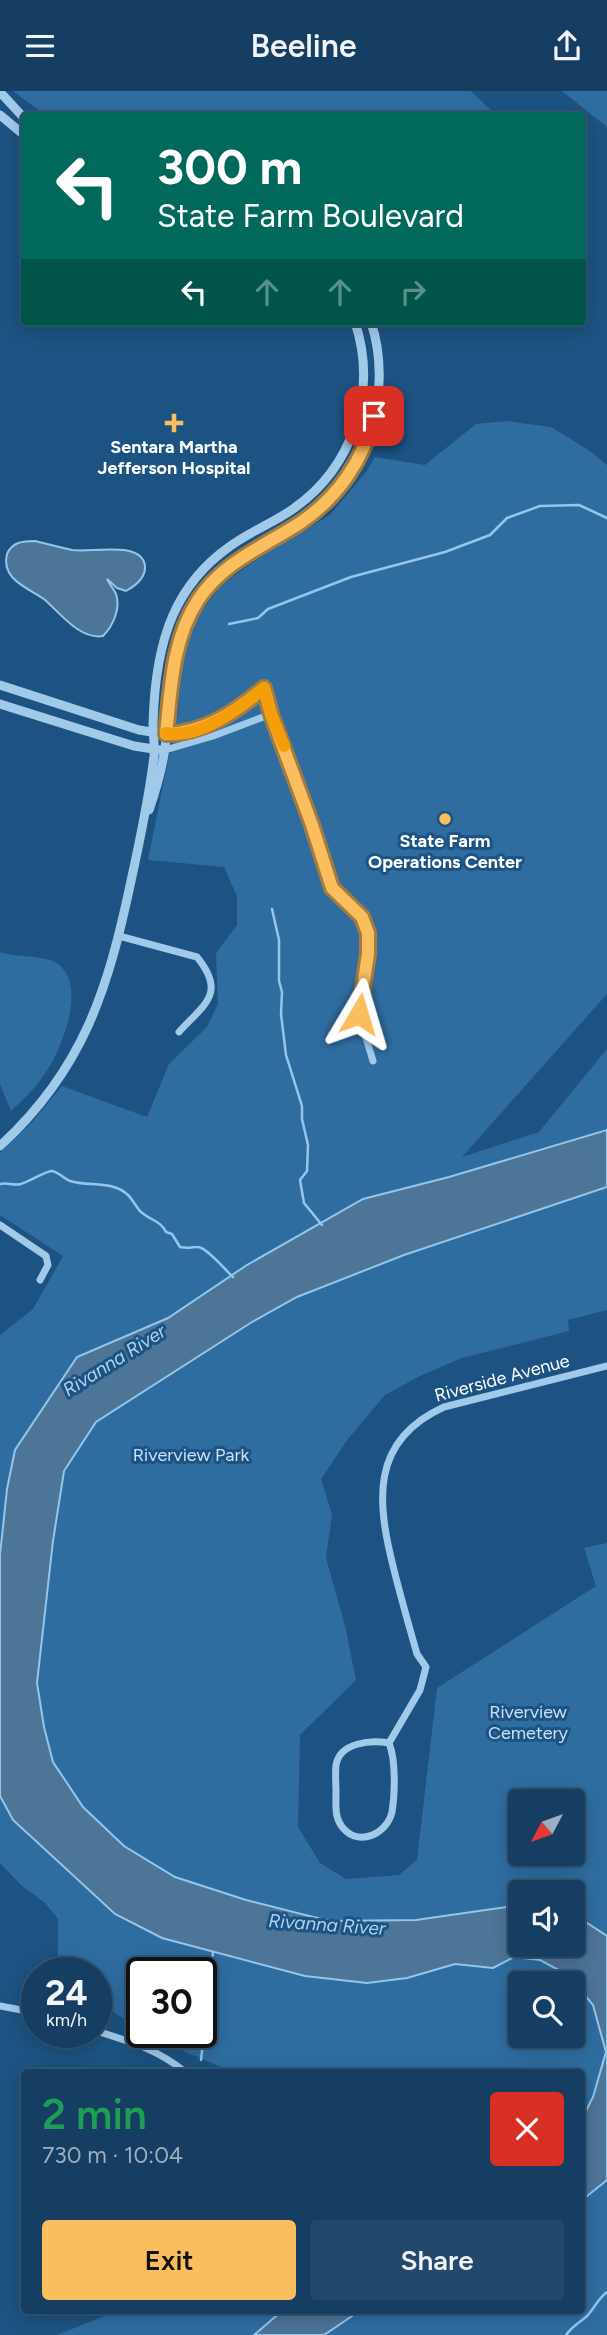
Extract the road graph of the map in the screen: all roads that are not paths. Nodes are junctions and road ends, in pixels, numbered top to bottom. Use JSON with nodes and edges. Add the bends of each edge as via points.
{"nodes":[{"id":1,"x":0,"y":94,"type":"edge"},
{"id":2,"x":11,"y":105,"type":"junction"},
{"id":3,"x":0,"y":114,"type":"edge"},
{"id":4,"x":21,"y":115,"type":"edge"},
{"id":5,"x":21,"y":132,"type":"edge"},
{"id":6,"x":356,"y":326,"type":"edge"},
{"id":7,"x":372,"y":326,"type":"edge"},
{"id":8,"x":0,"y":685,"type":"edge"},
{"id":9,"x":0,"y":704,"type":"edge"},
{"id":10,"x":271,"y":714,"type":"junction"},
{"id":11,"x":154,"y":733,"type":"junction"},
{"id":12,"x":166,"y":734,"type":"junction"},
{"id":13,"x":160,"y":750,"type":"junction"},
{"id":14,"x":119,"y":936,"type":"junction"},
{"id":15,"x":179,"y":1032,"type":"dead end"},
{"id":16,"x":373,"y":1061,"type":"dead end"},
{"id":17,"x":0,"y":1146,"type":"edge"},
{"id":18,"x":0,"y":1225,"type":"edge"},
{"id":19,"x":40,"y":1280,"type":"dead end"},
{"id":20,"x":607,"y":1366,"type":"edge"},
{"id":21,"x":390,"y":1743,"type":"junction"},
{"id":22,"x":0,"y":2006,"type":"edge"},
{"id":23,"x":21,"y":2010,"type":"edge"},
{"id":24,"x":112,"y":2036,"type":"edge"},
{"id":25,"x":181,"y":2069,"type":"edge"}],
"edges":[{"from":1,"to":2,"type":"street"},
{"from":2,"to":3,"type":"street"},
{"from":2,"to":4,"type":"street"},
{"from":3,"to":5,"type":"street"},
{"from":6,"to":11,"type":"street","via":[[364,373],[362,400],[348,446],[313,494],[229,547],[184,593],[160,656]]},
{"from":7,"to":12,"type":"street","via":[[378,348],[378,392],[362,453],[323,505],[301,523],[237,559],[197,601],[175,657]]},
{"from":8,"to":11,"type":"street"},
{"from":9,"to":13,"type":"street","via":[[109,739]]},
{"from":10,"to":12,"type":"street","via":[[264,688],[221,720]]},
{"from":10,"to":13,"type":"street"},
{"from":10,"to":16,"type":"street","via":[[332,888],[362,917],[368,933],[359,1014]]},
{"from":11,"to":12,"type":"street"},
{"from":11,"to":13,"type":"street"},
{"from":12,"to":13,"type":"street"},
{"from":13,"to":14,"type":"street","via":[[155,792],[141,833]]},
{"from":14,"to":15,"type":"street","via":[[197,957],[201,963],[212,985],[211,996]]},
{"from":14,"to":17,"type":"street","via":[[98,1002],[73,1057],[49,1095]]},
{"from":18,"to":19,"type":"street","via":[[46,1256],[48,1265]]},
{"from":20,"to":21,"type":"street","name":"Riverside Avenue","via":[[444,1408],[421,1420],[393,1453],[383,1480],[383,1521],[417,1654],[426,1667],[420,1690]]},
{"from":21,"to":21,"type":"street","via":[[359,1743],[336,1763],[335,1812],[351,1835],[371,1836],[388,1822],[394,1755]]},
{"from":22,"to":23,"type":"street"},
{"from":24,"to":25,"type":"street","via":[[164,2056]]}]}
